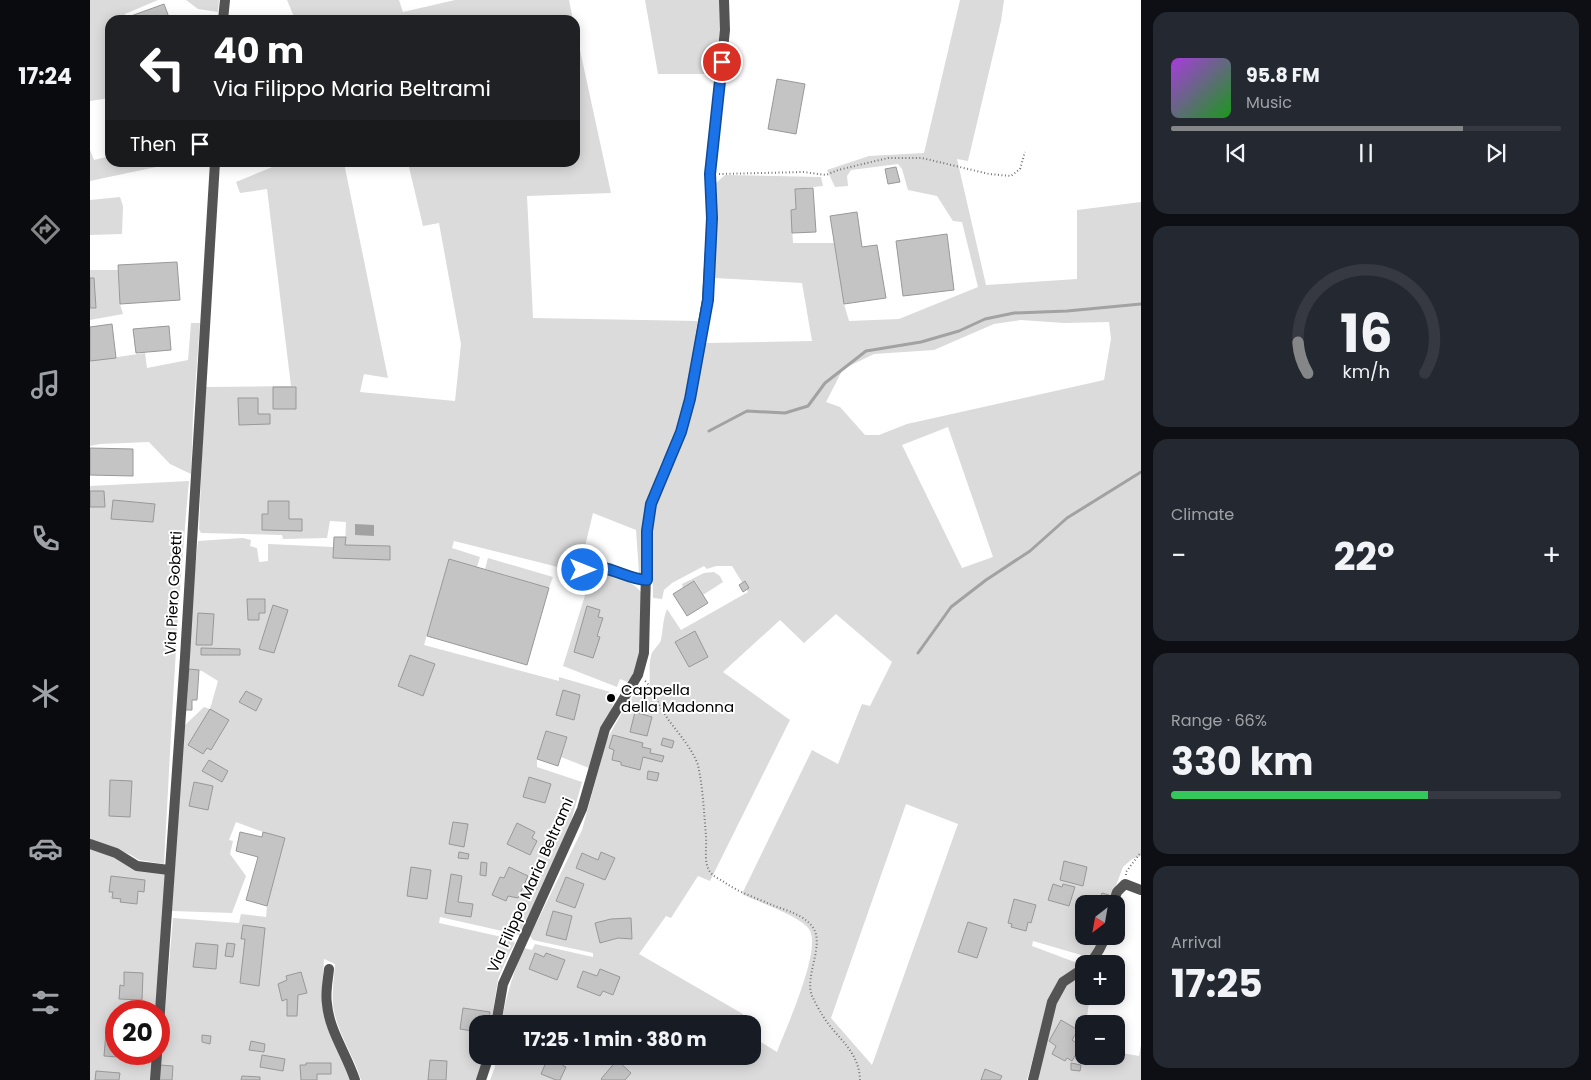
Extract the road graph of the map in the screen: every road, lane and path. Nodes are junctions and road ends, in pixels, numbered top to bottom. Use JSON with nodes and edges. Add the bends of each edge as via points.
{"nodes":[{"id":1,"x":225,"y":0,"type":"edge"},
{"id":2,"x":724,"y":0,"type":"edge"},
{"id":3,"x":224,"y":15,"type":"edge"},
{"id":4,"x":1025,"y":152,"type":"dead end"},
{"id":5,"x":214,"y":167,"type":"edge"},
{"id":6,"x":710,"y":176,"type":"junction"},
{"id":7,"x":583,"y":570,"type":"dead end"},
{"id":8,"x":647,"y":580,"type":"junction"},
{"id":9,"x":638,"y":675,"type":"junction"},
{"id":10,"x":90,"y":844,"type":"edge"},
{"id":11,"x":1141,"y":852,"type":"edge"},
{"id":12,"x":169,"y":870,"type":"junction"},
{"id":13,"x":1125,"y":884,"type":"junction"},
{"id":14,"x":1141,"y":890,"type":"edge"},
{"id":15,"x":1116,"y":895,"type":"edge"},
{"id":16,"x":329,"y":969,"type":"dead end"},
{"id":17,"x":1075,"y":974,"type":"edge"},
{"id":18,"x":161,"y":1000,"type":"edge"},
{"id":19,"x":498,"y":1015,"type":"edge"},
{"id":20,"x":156,"y":1065,"type":"edge"},
{"id":21,"x":486,"y":1065,"type":"edge"},
{"id":22,"x":155,"y":1080,"type":"edge"},
{"id":23,"x":355,"y":1080,"type":"edge"},
{"id":24,"x":481,"y":1080,"type":"edge"},
{"id":25,"x":860,"y":1080,"type":"edge"},
{"id":26,"x":1033,"y":1080,"type":"edge"}],
"edges":[{"from":1,"to":3,"type":"street"},
{"from":2,"to":6,"type":"street","name":"Via Filippo Maria Beltrami","via":[[725,30]]},
{"from":4,"to":6,"type":"path","via":[[1020,169],[1011,176],[922,158],[888,158],[826,175],[731,172]]},
{"from":5,"to":12,"type":"street","name":"Via Piero Gobetti"},
{"from":6,"to":8,"type":"street","name":"Via Filippo Maria Beltrami","via":[[712,218],[708,300],[681,432],[651,504],[647,531]]},
{"from":7,"to":8,"type":"lane","via":[[598,567],[637,580]]},
{"from":8,"to":9,"type":"street","name":"Via Filippo Maria Beltrami","via":[[644,653]]},
{"from":9,"to":19,"type":"street","name":"Via Filippo Maria Beltrami","via":[[606,729],[582,809],[503,984]]},
{"from":9,"to":25,"type":"path","via":[[649,685],[660,707],[694,754],[698,765],[706,862],[711,873],[756,898],[800,916],[812,926],[816,937],[811,994],[823,1017],[856,1059]]},
{"from":10,"to":12,"type":"street","via":[[116,853],[138,866]]},
{"from":11,"to":13,"type":"path","via":[[1126,872]]},
{"from":12,"to":18,"type":"street","name":"Via Piero Gobetti"},
{"from":13,"to":14,"type":"street"},
{"from":13,"to":15,"type":"street"},
{"from":16,"to":23,"type":"street","via":[[326,1004]]},
{"from":17,"to":26,"type":"street","via":[[1063,982],[1052,1002]]},
{"from":20,"to":22,"type":"street"},
{"from":21,"to":24,"type":"street"}]}
